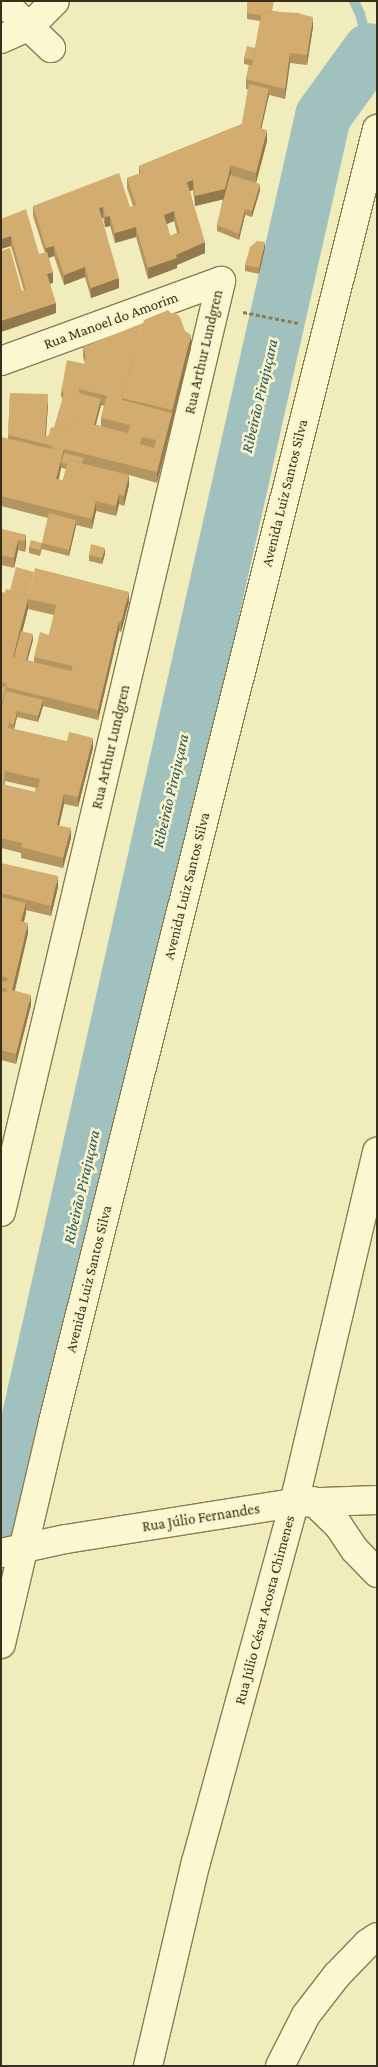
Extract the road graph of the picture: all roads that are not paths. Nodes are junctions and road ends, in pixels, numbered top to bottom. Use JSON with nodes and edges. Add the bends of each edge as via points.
{"nodes":[{"id":1,"x":2,"y":1,"type":"edge"},
{"id":2,"x":54,"y":1,"type":"edge"},
{"id":3,"x":30,"y":26,"type":"junction"},
{"id":4,"x":1,"y":39,"type":"edge"},
{"id":5,"x":51,"y":48,"type":"dead end"},
{"id":6,"x":377,"y":129,"type":"edge"},
{"id":7,"x":221,"y":281,"type":"joint"},
{"id":8,"x":1,"y":360,"type":"edge"},
{"id":9,"x":377,"y":1152,"type":"edge"},
{"id":10,"x":1,"y":1212,"type":"edge"},
{"id":11,"x":377,"y":1500,"type":"edge"},
{"id":12,"x":303,"y":1502,"type":"junction"},
{"id":13,"x":10,"y":1550,"type":"edge"},
{"id":14,"x":377,"y":1573,"type":"edge"},
{"id":15,"x":1,"y":1644,"type":"edge"},
{"id":16,"x":373,"y":1941,"type":"edge"},
{"id":17,"x":148,"y":2066,"type":"edge"},
{"id":18,"x":280,"y":2066,"type":"edge"}],
"edges":[{"from":1,"to":3,"type":"street"},
{"from":2,"to":3,"type":"street"},
{"from":3,"to":4,"type":"street"},
{"from":3,"to":5,"type":"street"},
{"from":6,"to":13,"type":"street","name":"Avenida Luiz Santos Silva","via":[[60,1393]]},
{"from":7,"to":8,"type":"street","name":"Rua Manoel do Amorim"},
{"from":7,"to":10,"type":"street","name":"Rua Arthur Lundgren"},
{"from":9,"to":12,"type":"street","name":"Rua Júlio César Acosta Chimenes"},
{"from":11,"to":12,"type":"street","name":"Rua Júlio Fernandes"},
{"from":12,"to":13,"type":"street","name":"Rua Júlio Fernandes"},
{"from":12,"to":14,"type":"street","via":[[338,1525],[355,1550]]},
{"from":12,"to":17,"type":"street","name":"Rua Júlio César Acosta Chimenes","via":[[196,1862]]},
{"from":13,"to":15,"type":"street","name":"Avenida Luiz Santos Silva"},
{"from":16,"to":18,"type":"street","via":[[337,1975],[306,2015]]}]}
